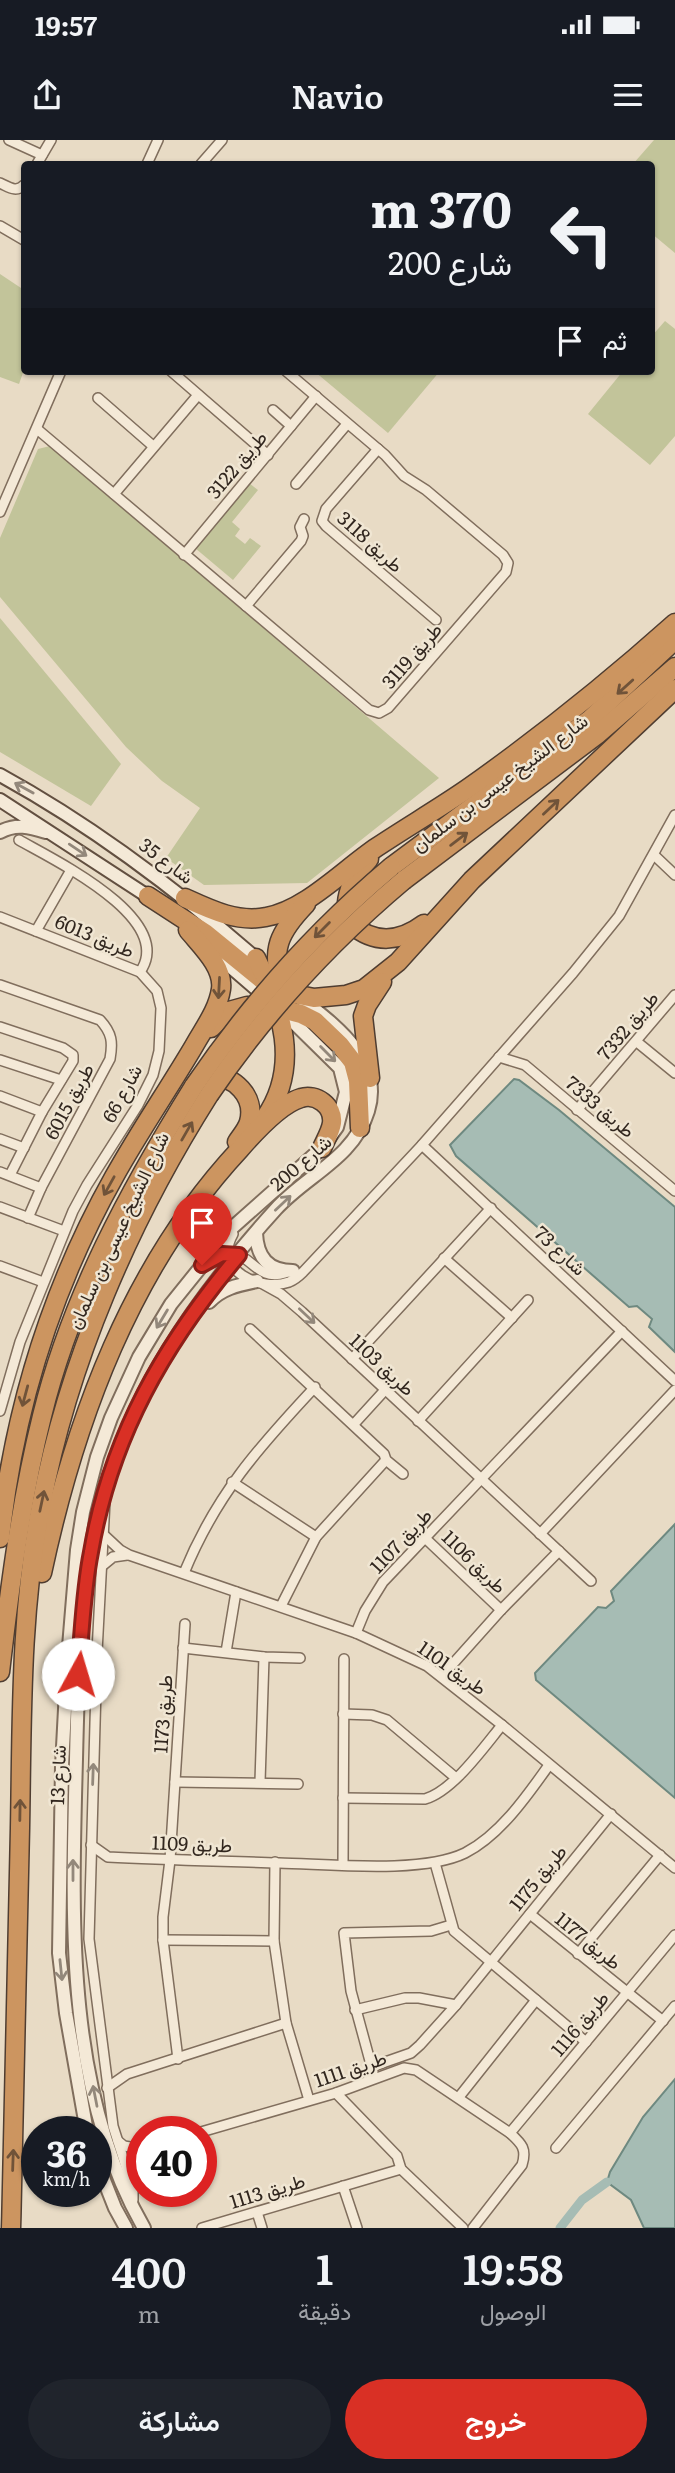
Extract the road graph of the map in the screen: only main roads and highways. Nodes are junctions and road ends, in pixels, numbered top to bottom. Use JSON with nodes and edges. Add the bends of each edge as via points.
{"nodes":[{"id":1,"x":675,"y":623,"type":"edge"},
{"id":2,"x":675,"y":640,"type":"edge"},
{"id":3,"x":675,"y":667,"type":"edge"},
{"id":4,"x":675,"y":689,"type":"edge"},
{"id":5,"x":407,"y":828,"type":"junction"},
{"id":6,"x":320,"y":889,"type":"junction"},
{"id":7,"x":148,"y":896,"type":"road end"},
{"id":8,"x":184,"y":898,"type":"road end"},
{"id":9,"x":449,"y":905,"type":"junction"},
{"id":10,"x":188,"y":930,"type":"road end"},
{"id":11,"x":256,"y":958,"type":"road end"},
{"id":12,"x":398,"y":962,"type":"junction"},
{"id":13,"x":285,"y":999,"type":"junction"},
{"id":14,"x":181,"y":1068,"type":"junction"},
{"id":15,"x":370,"y":1078,"type":"road end"},
{"id":16,"x":202,"y":1091,"type":"junction"},
{"id":17,"x":145,"y":1125,"type":"junction"},
{"id":18,"x":360,"y":1128,"type":"road end"},
{"id":19,"x":253,"y":1135,"type":"junction"},
{"id":20,"x":322,"y":1148,"type":"road end"},
{"id":21,"x":223,"y":1167,"type":"junction"},
{"id":22,"x":0,"y":1538,"type":"edge"},
{"id":23,"x":0,"y":1672,"type":"edge"},
{"id":24,"x":22,"y":1690,"type":"junction"},
{"id":25,"x":11,"y":2228,"type":"edge"}],
"edges":[{"from":1,"to":5,"type":"highway","via":[[524,747]]},
{"from":2,"to":16,"type":"highway","name":"شارع الشيخ عيسى بن سلمان","one_way":true,"bridge":true,"via":[[589,720],[360,892],[244,1017]]},
{"from":16,"to":3,"type":"highway","name":"شارع الشيخ عيسى بن سلمان","one_way":true,"bridge":true,"via":[[361,916],[598,734]]},
{"from":9,"to":4,"type":"highway","one_way":true},
{"from":5,"to":6,"type":"highway"},
{"from":5,"to":9,"type":"highway","via":[[368,860],[354,879],[346,905],[351,924],[372,938],[396,939]]},
{"from":6,"to":8,"type":"highway","via":[[280,914],[257,918],[213,911]]},
{"from":6,"to":13,"type":"highway","via":[[285,928],[278,944],[276,962]]},
{"from":7,"to":13,"type":"highway","via":[[205,933]]},
{"from":9,"to":12,"type":"highway"},
{"from":10,"to":14,"type":"highway","one_way":true,"via":[[214,965],[221,986],[218,1002]]},
{"from":11,"to":13,"type":"highway"},
{"from":12,"to":13,"type":"highway","via":[[364,989],[330,997]]},
{"from":12,"to":15,"type":"highway","via":[[374,992],[363,1016]]},
{"from":13,"to":14,"type":"highway","via":[[229,1011],[210,1028]]},
{"from":13,"to":18,"type":"highway","via":[[348,1053],[359,1081]]},
{"from":13,"to":19,"type":"highway","via":[[282,1082],[273,1107]]},
{"from":14,"to":17,"type":"highway"},
{"from":16,"to":23,"type":"highway","name":"شارع الشيخ عيسى بن سلمان","via":[[138,1178],[83,1295],[63,1351],[42,1415],[24,1498]]},
{"from":24,"to":16,"type":"highway","name":"شارع الشيخ عيسى بن سلمان","one_way":true,"via":[[41,1506],[78,1363]]},
{"from":17,"to":21,"type":"highway","via":[[168,1098],[195,1077],[213,1074],[231,1081],[248,1099],[249,1123]]},
{"from":17,"to":22,"type":"highway","one_way":true,"via":[[84,1232],[36,1352]]},
{"from":19,"to":20,"type":"highway","via":[[289,1104],[309,1096],[327,1105],[331,1114]]},
{"from":19,"to":21,"type":"highway"},
{"from":21,"to":24,"type":"highway","via":[[149,1272],[89,1403],[57,1502]]},
{"from":25,"to":24,"type":"highway","name":"شارع الشيخ عيسى بن سلمان","one_way":true}]}
